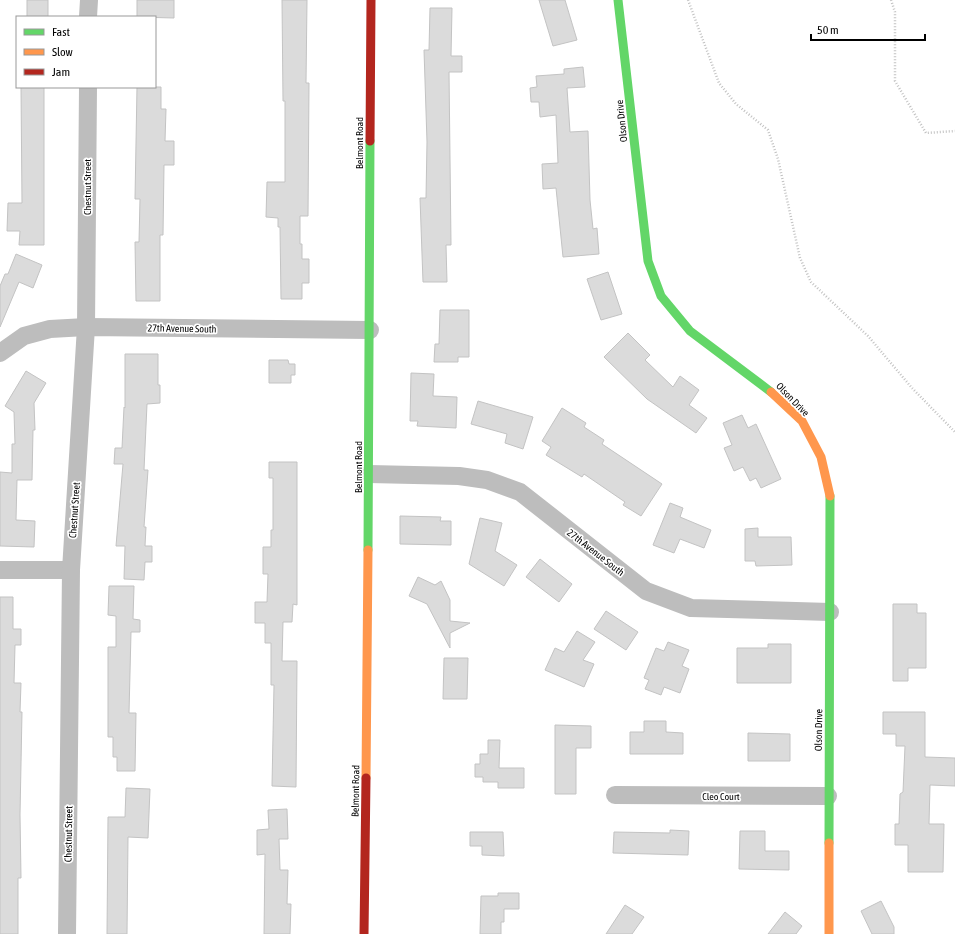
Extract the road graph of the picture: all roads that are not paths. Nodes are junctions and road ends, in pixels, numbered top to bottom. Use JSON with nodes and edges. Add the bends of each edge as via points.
{"nodes":[{"id":1,"x":89,"y":0,"type":"edge"},
{"id":2,"x":371,"y":0,"type":"edge"},
{"id":3,"x":618,"y":0,"type":"edge"},
{"id":4,"x":88,"y":16,"type":"edge"},
{"id":5,"x":88,"y":88,"type":"edge"},
{"id":6,"x":86,"y":327,"type":"junction"},
{"id":7,"x":370,"y":330,"type":"junction"},
{"id":8,"x":0,"y":353,"type":"edge"},
{"id":9,"x":369,"y":474,"type":"junction"},
{"id":10,"x":0,"y":570,"type":"edge"},
{"id":11,"x":71,"y":570,"type":"junction"},
{"id":12,"x":830,"y":612,"type":"junction"},
{"id":13,"x":615,"y":795,"type":"dead end"},
{"id":14,"x":828,"y":796,"type":"junction"},
{"id":15,"x":67,"y":934,"type":"edge"},
{"id":16,"x":364,"y":934,"type":"edge"},
{"id":17,"x":829,"y":934,"type":"edge"}],
"edges":[{"from":1,"to":4,"type":"street"},
{"from":2,"to":7,"type":"street","name":"Belmont Road"},
{"from":3,"to":12,"type":"street","name":"Olson Drive","via":[[648,262],[661,296],[690,331],[773,392],[802,421],[821,457],[831,501]]},
{"from":5,"to":6,"type":"street","name":"Chestnut Street"},
{"from":6,"to":7,"type":"street","name":"27th Avenue South"},
{"from":6,"to":8,"type":"street","name":"27th Avenue South","via":[[50,329],[24,336]]},
{"from":6,"to":11,"type":"street","name":"Chestnut Street"},
{"from":7,"to":9,"type":"street","name":"Belmont Road"},
{"from":9,"to":12,"type":"street","name":"27th Avenue South","via":[[459,476],[487,480],[520,492],[646,591],[691,608]]},
{"from":9,"to":16,"type":"street","name":"Belmont Road"},
{"from":10,"to":11,"type":"street"},
{"from":11,"to":15,"type":"street","name":"Chestnut Street"},
{"from":12,"to":14,"type":"street","name":"Olson Drive"},
{"from":13,"to":14,"type":"street","name":"Cleo Court"},
{"from":14,"to":17,"type":"street","name":"Olson Drive"}]}
